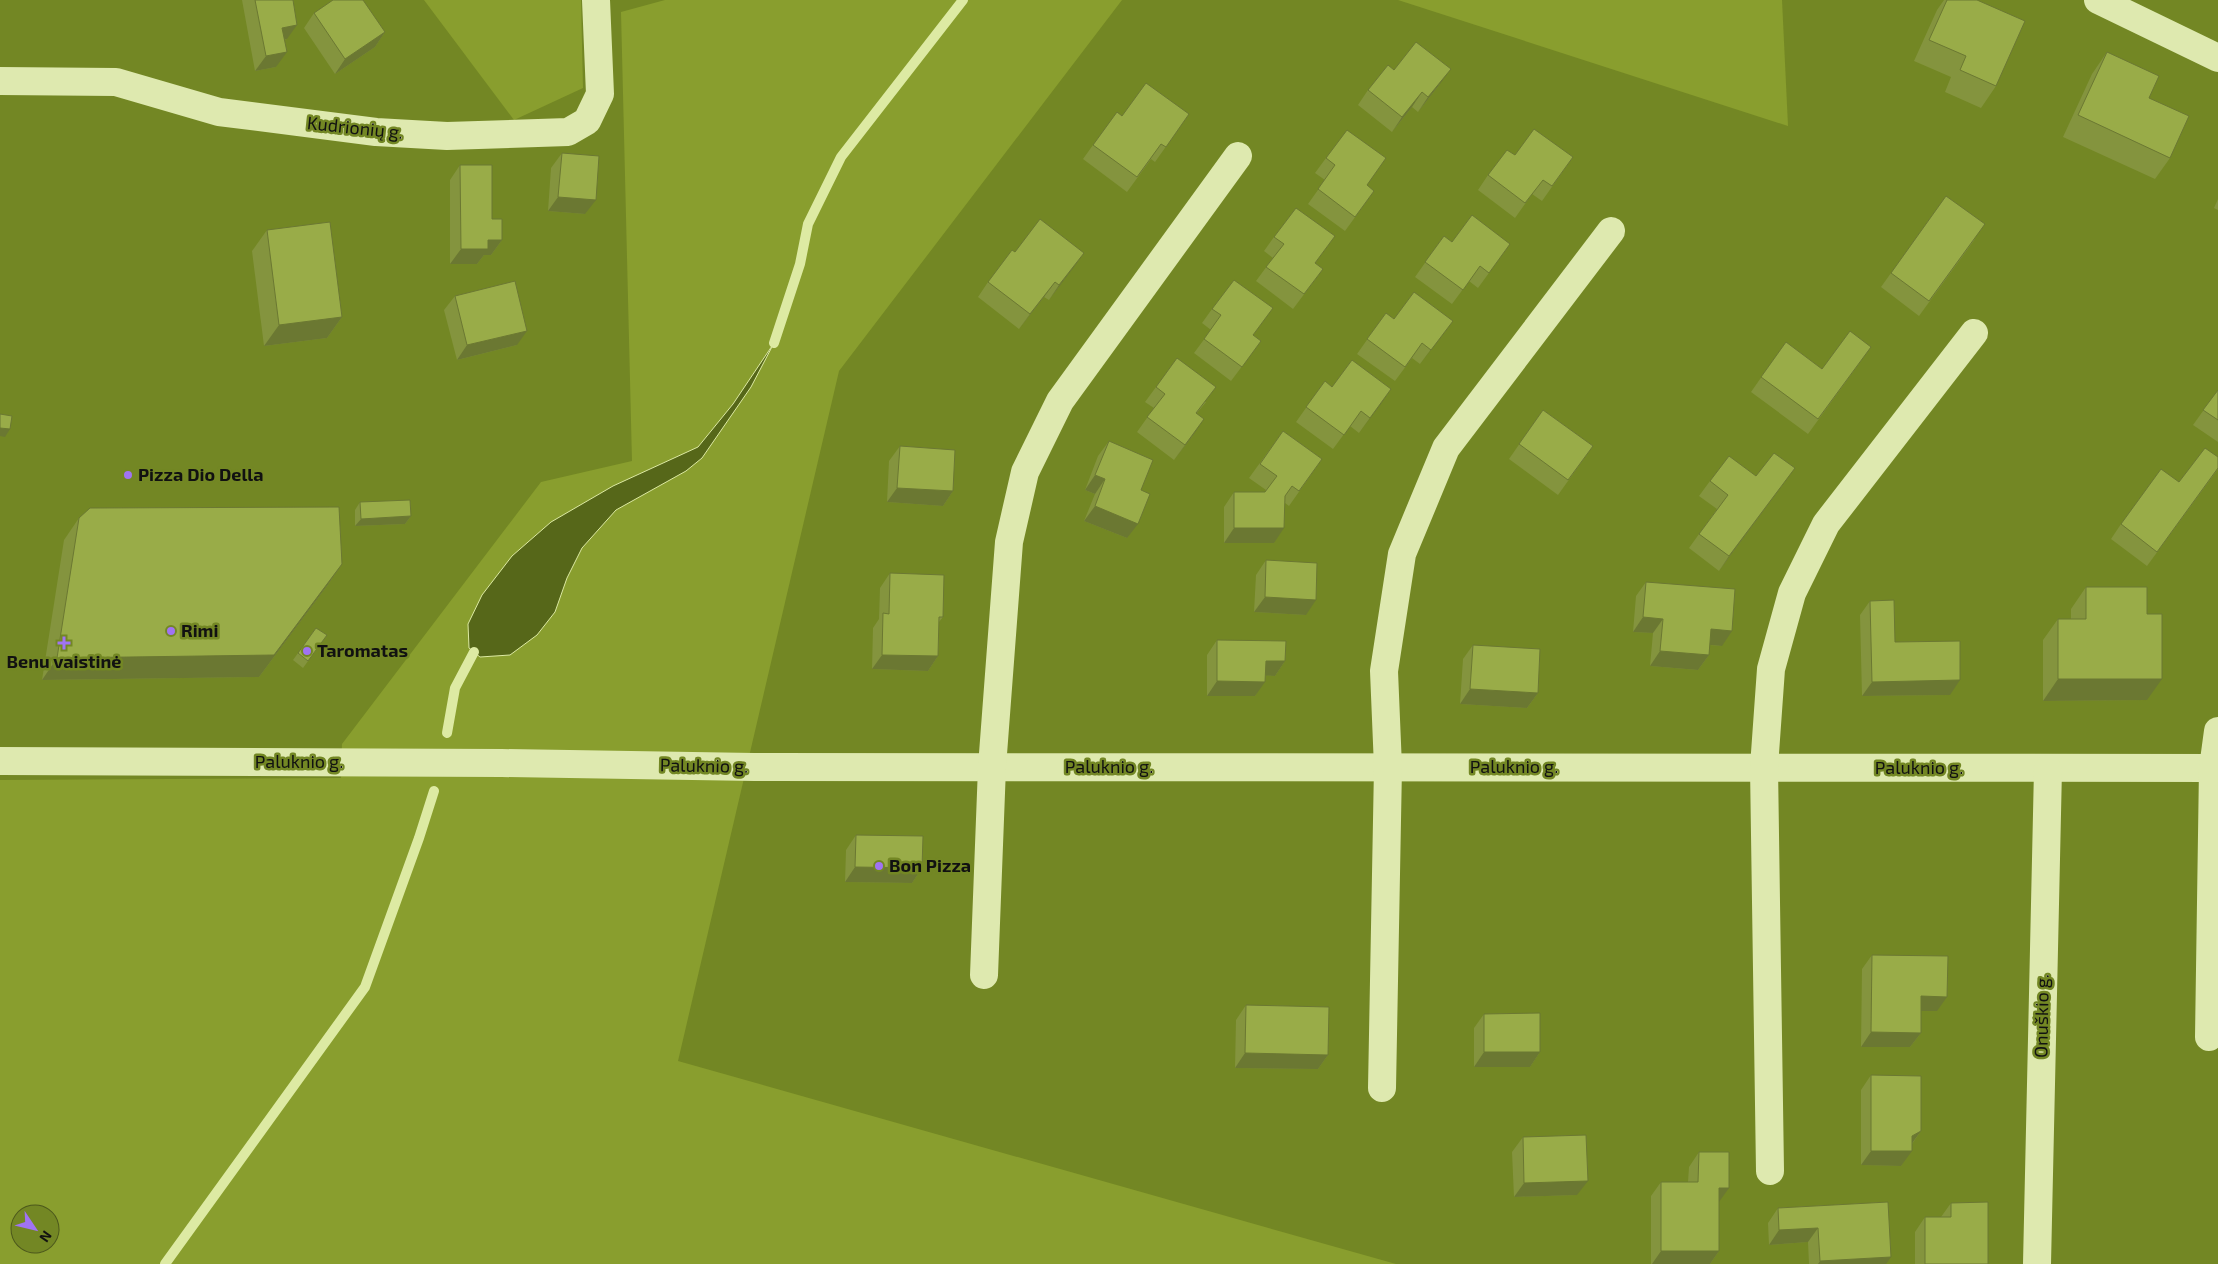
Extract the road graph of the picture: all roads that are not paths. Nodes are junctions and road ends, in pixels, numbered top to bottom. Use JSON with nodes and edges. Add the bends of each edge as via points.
{"nodes":[{"id":1,"x":596,"y":0,"type":"edge"},
{"id":2,"x":2098,"y":0,"type":"edge"},
{"id":3,"x":2218,"y":58,"type":"edge"},
{"id":4,"x":0,"y":81,"type":"edge"},
{"id":5,"x":1238,"y":156,"type":"dead end"},
{"id":6,"x":1611,"y":231,"type":"dead end"},
{"id":7,"x":1974,"y":332,"type":"dead end"},
{"id":8,"x":2218,"y":731,"type":"edge"},
{"id":9,"x":0,"y":761,"type":"edge"},
{"id":10,"x":992,"y":767,"type":"junction"},
{"id":11,"x":1388,"y":767,"type":"junction"},
{"id":12,"x":1764,"y":767,"type":"junction"},
{"id":13,"x":2216,"y":768,"type":"edge"},
{"id":14,"x":2048,"y":769,"type":"junction"},
{"id":15,"x":984,"y":975,"type":"dead end"},
{"id":16,"x":2209,"y":1037,"type":"dead end"},
{"id":17,"x":1382,"y":1088,"type":"dead end"},
{"id":18,"x":1770,"y":1171,"type":"dead end"},
{"id":19,"x":2037,"y":1264,"type":"edge"}],
"edges":[{"from":1,"to":4,"type":"street","name":"Kudrionių g.","via":[[600,94],[587,121],[568,132],[447,136],[376,132],[218,112],[116,82]]},
{"from":2,"to":3,"type":"street"},
{"from":5,"to":10,"type":"street","via":[[1060,401],[1025,472],[1009,542]]},
{"from":6,"to":11,"type":"street","via":[[1446,448],[1431,483],[1400,564],[1384,671]]},
{"from":7,"to":12,"type":"street","via":[[1826,524],[1792,593],[1771,669]]},
{"from":8,"to":13,"type":"street"},
{"from":9,"to":10,"type":"street","name":"Paluknio g."},
{"from":10,"to":11,"type":"street","name":"Paluknio g."},
{"from":10,"to":15,"type":"street"},
{"from":11,"to":12,"type":"street","name":"Paluknio g."},
{"from":11,"to":17,"type":"street"},
{"from":12,"to":14,"type":"street","name":"Paluknio g."},
{"from":12,"to":18,"type":"street"},
{"from":13,"to":14,"type":"street","name":"Paluknio g."},
{"from":13,"to":16,"type":"street"},
{"from":14,"to":19,"type":"street","name":"Onuškio g."}]}
